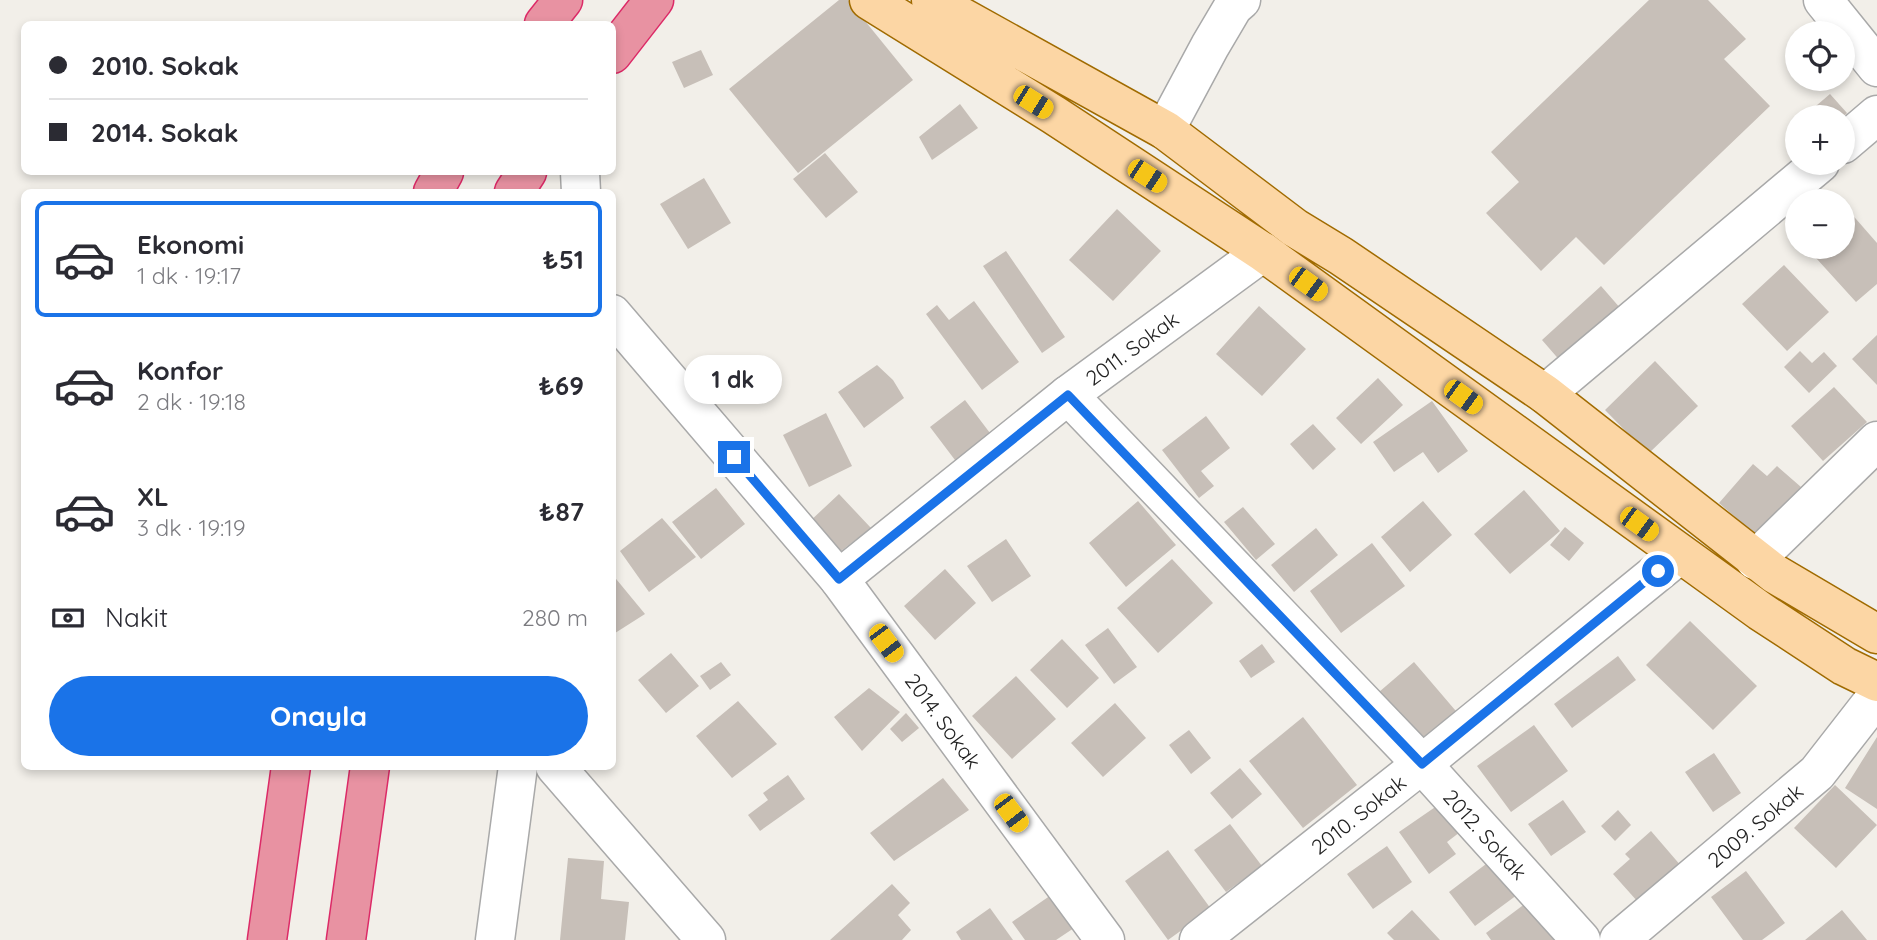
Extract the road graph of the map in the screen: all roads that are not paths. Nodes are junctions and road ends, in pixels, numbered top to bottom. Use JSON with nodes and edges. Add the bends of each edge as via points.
{"nodes":[{"id":1,"x":563,"y":0,"type":"edge"},
{"id":2,"x":654,"y":0,"type":"edge"},
{"id":3,"x":869,"y":0,"type":"edge"},
{"id":4,"x":931,"y":0,"type":"edge"},
{"id":5,"x":1241,"y":0,"type":"edge"},
{"id":6,"x":1823,"y":0,"type":"edge"},
{"id":7,"x":546,"y":21,"type":"edge"},
{"id":8,"x":616,"y":49,"type":"edge"},
{"id":9,"x":1877,"y":67,"type":"edge"},
{"id":10,"x":1877,"y":115,"type":"edge"},
{"id":11,"x":1165,"y":130,"type":"junction"},
{"id":12,"x":1855,"y":134,"type":"edge"},
{"id":13,"x":1806,"y":175,"type":"edge"},
{"id":14,"x":1263,"y":252,"type":"junction"},
{"id":15,"x":616,"y":319,"type":"edge"},
{"id":16,"x":1545,"y":394,"type":"junction"},
{"id":17,"x":1068,"y":395,"type":"junction"},
{"id":18,"x":1877,"y":441,"type":"edge"},
{"id":19,"x":1680,"y":554,"type":"junction"},
{"id":20,"x":1755,"y":560,"type":"junction"},
{"id":21,"x":839,"y":579,"type":"junction"},
{"id":22,"x":1877,"y":634,"type":"edge"},
{"id":23,"x":1877,"y":682,"type":"edge"},
{"id":24,"x":1877,"y":696,"type":"edge"},
{"id":25,"x":1422,"y":764,"type":"junction"},
{"id":26,"x":290,"y":770,"type":"edge"},
{"id":27,"x":369,"y":770,"type":"edge"},
{"id":28,"x":517,"y":770,"type":"edge"},
{"id":29,"x":558,"y":770,"type":"edge"},
{"id":30,"x":267,"y":940,"type":"edge"},
{"id":31,"x":346,"y":940,"type":"edge"},
{"id":32,"x":495,"y":940,"type":"edge"},
{"id":33,"x":706,"y":940,"type":"edge"},
{"id":34,"x":1105,"y":940,"type":"edge"},
{"id":35,"x":1199,"y":940,"type":"edge"},
{"id":36,"x":1581,"y":940,"type":"edge"},
{"id":37,"x":1619,"y":940,"type":"edge"}],
"edges":[{"from":1,"to":7,"type":"highway"},
{"from":2,"to":8,"type":"highway"},
{"from":3,"to":14,"type":"main road"},
{"from":4,"to":11,"type":"main road"},
{"from":5,"to":11,"type":"street","via":[[1233,6]]},
{"from":6,"to":9,"type":"street"},
{"from":10,"to":12,"type":"street"},
{"from":11,"to":16,"type":"main road","via":[[1295,228]]},
{"from":13,"to":16,"type":"street"},
{"from":14,"to":17,"type":"street","name":"2011. Sokak"},
{"from":14,"to":19,"type":"main road"},
{"from":15,"to":21,"type":"street","name":"2014. Sokak"},
{"from":16,"to":20,"type":"main road"},
{"from":17,"to":21,"type":"street","name":"2011. Sokak"},
{"from":17,"to":25,"type":"street","name":"2012. Sokak"},
{"from":18,"to":20,"type":"street"},
{"from":19,"to":23,"type":"main road","via":[[1844,666]]},
{"from":19,"to":25,"type":"street","name":"2010. Sokak"},
{"from":20,"to":22,"type":"main road"},
{"from":21,"to":34,"type":"street","name":"2014. Sokak"},
{"from":24,"to":37,"type":"street","name":"2009. Sokak","via":[[1817,773]]},
{"from":25,"to":35,"type":"street","name":"2010. Sokak"},
{"from":25,"to":36,"type":"street","name":"2012. Sokak"},
{"from":26,"to":30,"type":"highway"},
{"from":27,"to":31,"type":"highway"},
{"from":28,"to":32,"type":"street"},
{"from":29,"to":33,"type":"street"}]}
